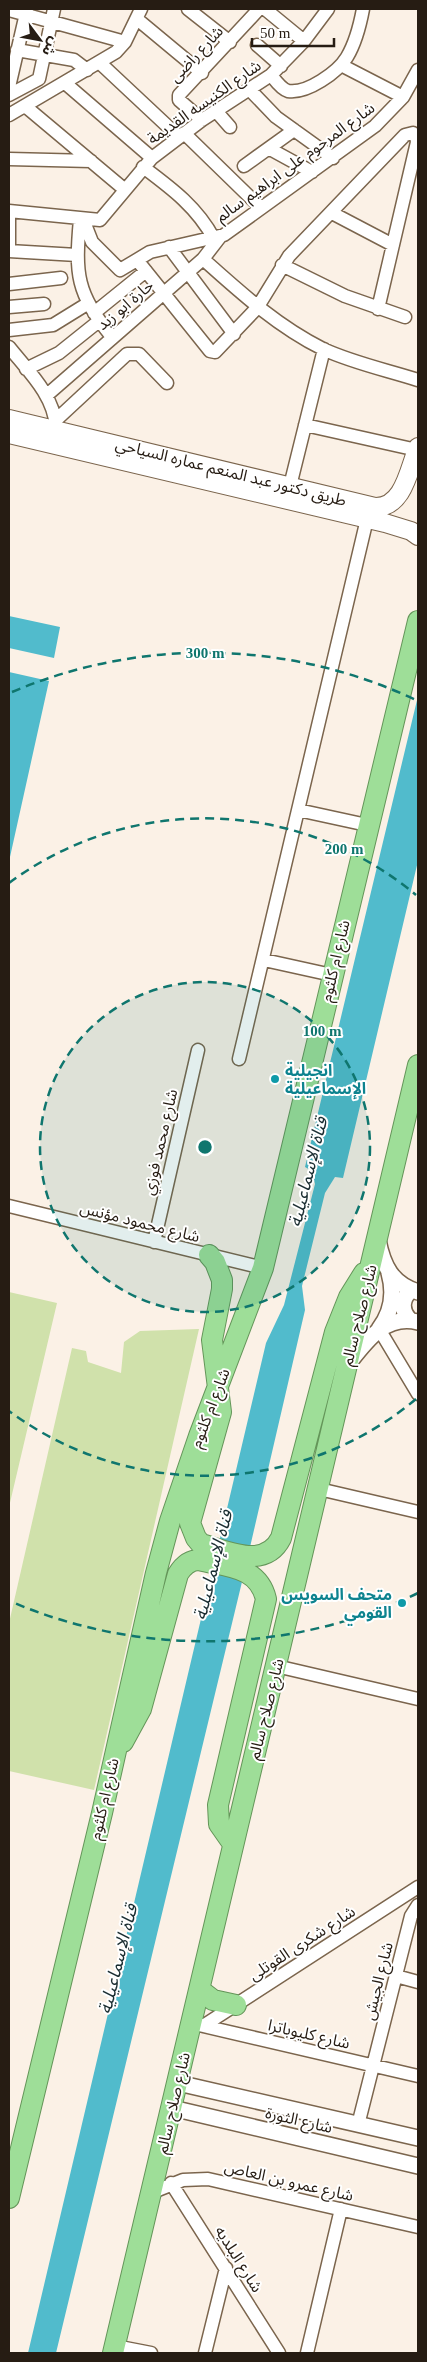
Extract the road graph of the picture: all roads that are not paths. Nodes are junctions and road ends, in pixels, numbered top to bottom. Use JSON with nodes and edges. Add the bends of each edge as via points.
{"nodes":[{"id":1,"x":54,"y":9,"type":"edge"},
{"id":2,"x":188,"y":9,"type":"edge"},
{"id":3,"x":265,"y":9,"type":"edge"},
{"id":4,"x":328,"y":9,"type":"edge"},
{"id":5,"x":363,"y":9,"type":"edge"},
{"id":6,"x":9,"y":10,"type":"edge"},
{"id":7,"x":252,"y":11,"type":"edge"},
{"id":8,"x":26,"y":12,"type":"edge"},
{"id":9,"x":139,"y":14,"type":"edge"},
{"id":10,"x":51,"y":22,"type":"junction"},
{"id":11,"x":304,"y":41,"type":"junction"},
{"id":12,"x":125,"y":42,"type":"junction"},
{"id":13,"x":230,"y":42,"type":"junction"},
{"id":14,"x":257,"y":45,"type":"dead end"},
{"id":15,"x":17,"y":50,"type":"junction"},
{"id":16,"x":44,"y":55,"type":"junction"},
{"id":17,"x":100,"y":63,"type":"junction"},
{"id":18,"x":341,"y":65,"type":"junction"},
{"id":19,"x":281,"y":66,"type":"junction"},
{"id":20,"x":10,"y":70,"type":"edge"},
{"id":21,"x":88,"y":70,"type":"junction"},
{"id":22,"x":418,"y":70,"type":"edge"},
{"id":23,"x":202,"y":73,"type":"junction"},
{"id":24,"x":271,"y":75,"type":"junction"},
{"id":25,"x":65,"y":83,"type":"junction"},
{"id":26,"x":9,"y":87,"type":"edge"},
{"id":27,"x":250,"y":90,"type":"junction"},
{"id":28,"x":9,"y":94,"type":"edge"},
{"id":29,"x":403,"y":97,"type":"junction"},
{"id":30,"x":25,"y":106,"type":"junction"},
{"id":31,"x":216,"y":112,"type":"junction"},
{"id":32,"x":9,"y":115,"type":"edge"},
{"id":33,"x":202,"y":120,"type":"junction"},
{"id":34,"x":230,"y":127,"type":"dead end"},
{"id":35,"x":294,"y":130,"type":"junction"},
{"id":36,"x":182,"y":135,"type":"junction"},
{"id":37,"x":270,"y":149,"type":"junction"},
{"id":38,"x":333,"y":158,"type":"junction"},
{"id":39,"x":9,"y":159,"type":"edge"},
{"id":40,"x":91,"y":161,"type":"junction"},
{"id":41,"x":148,"y":162,"type":"junction"},
{"id":42,"x":244,"y":166,"type":"dead end"},
{"id":43,"x":312,"y":172,"type":"junction"},
{"id":44,"x":124,"y":189,"type":"junction"},
{"id":45,"x":261,"y":208,"type":"junction"},
{"id":46,"x":9,"y":211,"type":"edge"},
{"id":47,"x":332,"y":213,"type":"junction"},
{"id":48,"x":9,"y":218,"type":"edge"},
{"id":49,"x":82,"y":219,"type":"junction"},
{"id":50,"x":217,"y":238,"type":"junction"},
{"id":51,"x":393,"y":245,"type":"junction"},
{"id":52,"x":170,"y":247,"type":"junction"},
{"id":53,"x":9,"y":250,"type":"edge"},
{"id":54,"x":77,"y":255,"type":"junction"},
{"id":55,"x":203,"y":259,"type":"junction"},
{"id":56,"x":137,"y":260,"type":"junction"},
{"id":57,"x":282,"y":265,"type":"junction"},
{"id":58,"x":146,"y":271,"type":"junction"},
{"id":59,"x":189,"y":272,"type":"junction"},
{"id":60,"x":61,"y":278,"type":"dead end"},
{"id":61,"x":9,"y":284,"type":"edge"},
{"id":62,"x":164,"y":294,"type":"junction"},
{"id":63,"x":44,"y":304,"type":"dead end"},
{"id":64,"x":9,"y":308,"type":"edge"},
{"id":65,"x":257,"y":308,"type":"junction"},
{"id":66,"x":378,"y":309,"type":"junction"},
{"id":67,"x":93,"y":313,"type":"junction"},
{"id":68,"x":405,"y":317,"type":"dead end"},
{"id":69,"x":9,"y":330,"type":"edge"},
{"id":70,"x":234,"y":334,"type":"junction"},
{"id":71,"x":112,"y":337,"type":"junction"},
{"id":72,"x":9,"y":347,"type":"edge"},
{"id":73,"x":324,"y":349,"type":"junction"},
{"id":74,"x":26,"y":369,"type":"junction"},
{"id":75,"x":418,"y":380,"type":"edge"},
{"id":76,"x":167,"y":383,"type":"dead end"},
{"id":77,"x":47,"y":396,"type":"junction"},
{"id":78,"x":9,"y":419,"type":"edge"},
{"id":79,"x":304,"y":425,"type":"junction"},
{"id":80,"x":55,"y":432,"type":"junction"},
{"id":81,"x":9,"y":434,"type":"edge"},
{"id":82,"x":418,"y":449,"type":"edge"},
{"id":83,"x":290,"y":486,"type":"junction"},
{"id":84,"x":367,"y":519,"type":"junction"},
{"id":85,"x":418,"y":536,"type":"edge"},
{"id":86,"x":418,"y":620,"type":"edge"},
{"id":87,"x":298,"y":810,"type":"junction"},
{"id":88,"x":368,"y":825,"type":"junction"},
{"id":89,"x":264,"y":960,"type":"junction"},
{"id":90,"x":332,"y":975,"type":"junction"},
{"id":91,"x":198,"y":1050,"type":"dead end"},
{"id":92,"x":239,"y":1059,"type":"dead end"},
{"id":93,"x":418,"y":1065,"type":"edge"},
{"id":94,"x":414,"y":1099,"type":"edge"},
{"id":95,"x":9,"y":1206,"type":"edge"},
{"id":96,"x":378,"y":1240,"type":"junction"},
{"id":97,"x":154,"y":1242,"type":"junction"},
{"id":98,"x":209,"y":1255,"type":"junction"},
{"id":99,"x":373,"y":1261,"type":"junction"},
{"id":100,"x":263,"y":1268,"type":"junction"},
{"id":101,"x":389,"y":1273,"type":"junction"},
{"id":102,"x":415,"y":1291,"type":"edge"},
{"id":103,"x":414,"y":1320,"type":"edge"},
{"id":104,"x":379,"y":1329,"type":"junction"},
{"id":105,"x":347,"y":1366,"type":"junction"},
{"id":106,"x":218,"y":1385,"type":"junction"},
{"id":107,"x":418,"y":1394,"type":"edge"},
{"id":108,"x":319,"y":1489,"type":"junction"},
{"id":109,"x":418,"y":1512,"type":"edge"},
{"id":110,"x":200,"y":1552,"type":"junction"},
{"id":111,"x":252,"y":1565,"type":"junction"},
{"id":112,"x":276,"y":1666,"type":"junction"},
{"id":113,"x":418,"y":1699,"type":"edge"},
{"id":114,"x":115,"y":1751,"type":"junction"},
{"id":115,"x":233,"y":1844,"type":"junction"},
{"id":116,"x":418,"y":1887,"type":"edge"},
{"id":117,"x":418,"y":1905,"type":"edge"},
{"id":118,"x":396,"y":1976,"type":"junction"},
{"id":119,"x":418,"y":1982,"type":"edge"},
{"id":120,"x":200,"y":1990,"type":"junction"},
{"id":121,"x":236,"y":2006,"type":"junction"},
{"id":122,"x":198,"y":2024,"type":"junction"},
{"id":123,"x":373,"y":2065,"type":"junction"},
{"id":124,"x":418,"y":2076,"type":"edge"},
{"id":125,"x":178,"y":2083,"type":"junction"},
{"id":126,"x":203,"y":2088,"type":"junction"},
{"id":127,"x":172,"y":2108,"type":"junction"},
{"id":128,"x":198,"y":2114,"type":"junction"},
{"id":129,"x":358,"y":2125,"type":"junction"},
{"id":130,"x":418,"y":2138,"type":"edge"},
{"id":131,"x":418,"y":2166,"type":"edge"},
{"id":132,"x":172,"y":2183,"type":"junction"},
{"id":133,"x":153,"y":2192,"type":"junction"},
{"id":134,"x":9,"y":2198,"type":"edge"},
{"id":135,"x":341,"y":2209,"type":"junction"},
{"id":136,"x":418,"y":2227,"type":"edge"},
{"id":137,"x":226,"y":2268,"type":"junction"},
{"id":138,"x":114,"y":2349,"type":"edge"},
{"id":139,"x":151,"y":2353,"type":"edge"},
{"id":140,"x":205,"y":2353,"type":"edge"},
{"id":141,"x":278,"y":2353,"type":"edge"},
{"id":142,"x":307,"y":2353,"type":"edge"}],
"edges":[{"from":1,"to":10,"type":"street"},
{"from":2,"to":13,"type":"street"},
{"from":3,"to":11,"type":"street"},
{"from":4,"to":11,"type":"street","name":"شارع الكنيسه القديمة"},
{"from":5,"to":18,"type":"street","via":[[353,45]]},
{"from":6,"to":8,"type":"street"},
{"from":7,"to":13,"type":"street","name":"شارع راضى"},
{"from":8,"to":10,"type":"street"},
{"from":8,"to":15,"type":"street"},
{"from":9,"to":12,"type":"street"},
{"from":9,"to":23,"type":"street"},
{"from":10,"to":12,"type":"street"},
{"from":10,"to":16,"type":"street"},
{"from":11,"to":19,"type":"street","name":"شارع الكنيسه القديمة"},
{"from":12,"to":17,"type":"street"},
{"from":13,"to":23,"type":"street","name":"شارع راضى"},
{"from":14,"to":19,"type":"street"},
{"from":15,"to":16,"type":"street"},
{"from":15,"to":20,"type":"street"},
{"from":16,"to":21,"type":"street","via":[[74,60]]},
{"from":16,"to":28,"type":"street","via":[[38,81]]},
{"from":17,"to":21,"type":"street"},
{"from":17,"to":36,"type":"street"},
{"from":18,"to":24,"type":"street","via":[[319,82],[290,91]]},
{"from":18,"to":29,"type":"street"},
{"from":19,"to":24,"type":"street","name":"شارع الكنيسه القديمة"},
{"from":20,"to":26,"type":"street"},
{"from":21,"to":25,"type":"street"},
{"from":22,"to":29,"type":"street","name":"شارع المرحوم على ابراهيم سالم"},
{"from":23,"to":33,"type":"street","name":"شارع راضى","via":[[178,97]]},
{"from":24,"to":27,"type":"street","name":"شارع الكنيسه القديمة"},
{"from":25,"to":30,"type":"street"},
{"from":25,"to":41,"type":"street"},
{"from":27,"to":31,"type":"street","name":"شارع الكنيسه القديمة"},
{"from":27,"to":35,"type":"street"},
{"from":29,"to":38,"type":"street","name":"شارع المرحوم على ابراهيم سالم","via":[[375,126]]},
{"from":30,"to":32,"type":"street"},
{"from":30,"to":40,"type":"street"},
{"from":31,"to":33,"type":"street","name":"شارع الكنيسه القديمة"},
{"from":31,"to":34,"type":"street"},
{"from":33,"to":36,"type":"street","name":"شارع الكنيسه القديمة"},
{"from":35,"to":37,"type":"street"},
{"from":35,"to":38,"type":"street"},
{"from":36,"to":41,"type":"street","name":"شارع الكنيسه القديمة"},
{"from":36,"to":45,"type":"street"},
{"from":37,"to":42,"type":"street"},
{"from":37,"to":43,"type":"street"},
{"from":38,"to":43,"type":"street","name":"شارع المرحوم على ابراهيم سالم"},
{"from":39,"to":40,"type":"street"},
{"from":40,"to":44,"type":"street"},
{"from":41,"to":44,"type":"street","name":"شارع الكنيسه القديمة"},
{"from":41,"to":50,"type":"street","via":[[186,200]]},
{"from":43,"to":45,"type":"street","name":"شارع المرحوم على ابراهيم سالم"},
{"from":44,"to":49,"type":"street","name":"شارع الكنيسه القديمة","via":[[100,220]]},
{"from":45,"to":50,"type":"street","name":"شارع المرحوم على ابراهيم سالم"},
{"from":46,"to":49,"type":"street","name":"شارع الكنيسه القديمة"},
{"from":47,"to":51,"type":"street"},
{"from":47,"to":51,"type":"street","via":[[405,135],[413,133],[417,139]]},
{"from":47,"to":57,"type":"street"},
{"from":48,"to":53,"type":"street"},
{"from":49,"to":54,"type":"street"},
{"from":49,"to":56,"type":"street","name":"شارع المرحوم على ابراهيم سالم","via":[[90,238],[118,269],[124,270]]},
{"from":50,"to":52,"type":"street","name":"شارع المرحوم على ابراهيم سالم"},
{"from":50,"to":55,"type":"street","name":"حارة ابو زيد"},
{"from":51,"to":66,"type":"street"},
{"from":52,"to":56,"type":"street","name":"شارع المرحوم على ابراهيم سالم","via":[[150,252]]},
{"from":52,"to":59,"type":"street"},
{"from":53,"to":54,"type":"street"},
{"from":54,"to":67,"type":"street","via":[[79,280]]},
{"from":55,"to":59,"type":"street","name":"حارة ابو زيد"},
{"from":55,"to":65,"type":"street"},
{"from":56,"to":58,"type":"street"},
{"from":57,"to":65,"type":"street"},
{"from":57,"to":66,"type":"street","via":[[337,293]]},
{"from":58,"to":62,"type":"street"},
{"from":58,"to":67,"type":"street"},
{"from":59,"to":62,"type":"street","name":"حارة ابو زيد"},
{"from":59,"to":70,"type":"street"},
{"from":60,"to":61,"type":"street"},
{"from":62,"to":70,"type":"street","via":[[212,353]]},
{"from":62,"to":71,"type":"street","name":"حارة ابو زيد"},
{"from":63,"to":64,"type":"street"},
{"from":65,"to":70,"type":"street"},
{"from":65,"to":73,"type":"street"},
{"from":66,"to":68,"type":"street"},
{"from":67,"to":69,"type":"street","via":[[53,324]]},
{"from":67,"to":71,"type":"street"},
{"from":67,"to":74,"type":"street","via":[[59,353]]},
{"from":71,"to":77,"type":"street","name":"حارة ابو زيد"},
{"from":72,"to":74,"type":"street"},
{"from":73,"to":75,"type":"street"},
{"from":73,"to":79,"type":"street"},
{"from":74,"to":77,"type":"street"},
{"from":76,"to":80,"type":"street","via":[[139,354],[127,354]]},
{"from":77,"to":80,"type":"street"},
{"from":78,"to":80,"type":"main road","name":"طريق دكتور عبد المنعم عماره السياحي"},
{"from":79,"to":82,"type":"street"},
{"from":79,"to":83,"type":"street"},
{"from":80,"to":81,"type":"main road","name":"طريق دكتور عبد المنعم عماره السياحي"},
{"from":80,"to":83,"type":"main road","name":"طريق دكتور عبد المنعم عماره السياحي"},
{"from":80,"to":84,"type":"main road","name":"طريق دكتور عبد المنعم عماره السياحي"},
{"from":82,"to":83,"type":"main road","name":"طريق دكتور عبد المنعم عماره السياحي","via":[[401,491],[386,506],[370,506]]},
{"from":84,"to":85,"type":"main road","name":"طريق دكتور عبد المنعم عماره السياحي","via":[[402,528]]},
{"from":84,"to":87,"type":"street"},
{"from":86,"to":88,"type":"highway","name":"شارع ام كلثوم"},
{"from":87,"to":88,"type":"street"},
{"from":87,"to":89,"type":"street"},
{"from":88,"to":90,"type":"highway","name":"شارع ام كلثوم"},
{"from":89,"to":90,"type":"street"},
{"from":89,"to":92,"type":"street"},
{"from":90,"to":100,"type":"highway","name":"شارع ام كلثوم"},
{"from":91,"to":97,"type":"street","name":"شارع محمد فوزي"},
{"from":93,"to":94,"type":"highway","name":"شارع صلاح سالم"},
{"from":94,"to":96,"type":"highway","name":"شارع صلاح سالم"},
{"from":95,"to":97,"type":"street","name":"شارع محمود مؤنس"},
{"from":96,"to":99,"type":"highway","name":"شارع صلاح سالم"},
{"from":96,"to":101,"type":"street","via":[[381,1259]]},
{"from":97,"to":98,"type":"street","name":"شارع محمود مؤنس"},
{"from":98,"to":100,"type":"street","name":"شارع محمود مؤنس"},
{"from":98,"to":106,"type":"highway","via":[[222,1280],[212,1340]]},
{"from":99,"to":105,"type":"highway","name":"شارع صلاح سالم"},
{"from":99,"to":111,"type":"highway","via":[[349,1297],[335,1332],[281,1538],[271,1552]]},
{"from":100,"to":106,"type":"highway","name":"شارع ام كلثوم"},
{"from":101,"to":102,"type":"street","via":[[396,1281]]},
{"from":101,"to":104,"type":"street","via":[[391,1307]]},
{"from":102,"to":103,"type":"street","via":[[406,1296],[403,1304],[405,1315]]},
{"from":103,"to":104,"type":"street","via":[[389,1323]]},
{"from":104,"to":105,"type":"street"},
{"from":104,"to":107,"type":"street"},
{"from":105,"to":108,"type":"highway","name":"شارع صلاح سالم"},
{"from":106,"to":110,"type":"highway","via":[[221,1404],[218,1424],[190,1523]]},
{"from":106,"to":114,"type":"highway","name":"شارع ام كلثوم","via":[[170,1521]]},
{"from":108,"to":109,"type":"street"},
{"from":108,"to":112,"type":"highway","name":"شارع صلاح سالم"},
{"from":110,"to":111,"type":"highway"},
{"from":110,"to":114,"type":"highway","via":[[178,1574],[141,1709],[128,1735]]},
{"from":111,"to":115,"type":"highway","via":[[266,1599],[218,1805],[219,1824]]},
{"from":112,"to":113,"type":"street"},
{"from":112,"to":115,"type":"highway","name":"شارع صلاح سالم"},
{"from":114,"to":134,"type":"highway","name":"شارع ام كلثوم"},
{"from":115,"to":120,"type":"highway","name":"شارع صلاح سالم"},
{"from":116,"to":121,"type":"street","name":"شارع شكرى القوتلى"},
{"from":117,"to":118,"type":"street","name":"شارع الجيش","via":[[411,1916]]},
{"from":118,"to":119,"type":"street"},
{"from":118,"to":123,"type":"street","name":"شارع الجيش"},
{"from":120,"to":121,"type":"highway","via":[[213,2000]]},
{"from":120,"to":122,"type":"highway","name":"شارع صلاح سالم"},
{"from":121,"to":122,"type":"street","name":"شارع شكرى القوتلى"},
{"from":122,"to":123,"type":"street","name":"شارع كليوباترا"},
{"from":122,"to":125,"type":"highway","name":"شارع صلاح سالم"},
{"from":123,"to":124,"type":"street","name":"شارع كليوباترا"},
{"from":123,"to":129,"type":"street","name":"شارع الجيش"},
{"from":125,"to":126,"type":"street","name":"شارع الثورة"},
{"from":125,"to":127,"type":"highway","name":"شارع صلاح سالم"},
{"from":126,"to":128,"type":"street","via":[[194,2094],[192,2100]]},
{"from":126,"to":129,"type":"street","name":"شارع الثورة"},
{"from":127,"to":128,"type":"street","name":"شارع الثورة"},
{"from":127,"to":133,"type":"highway","name":"شارع صلاح سالم"},
{"from":128,"to":131,"type":"street","name":"شارع الثورة"},
{"from":129,"to":130,"type":"street","name":"شارع الثورة"},
{"from":132,"to":133,"type":"street","name":"شارع عمرو بن العاص"},
{"from":132,"to":135,"type":"street","name":"شارع عمرو بن العاص","via":[[208,2179]]},
{"from":132,"to":137,"type":"street","name":"شارع البلديه"},
{"from":133,"to":138,"type":"highway","name":"شارع صلاح سالم"},
{"from":135,"to":136,"type":"street","name":"شارع عمرو بن العاص"},
{"from":135,"to":142,"type":"street"},
{"from":137,"to":140,"type":"street"},
{"from":137,"to":141,"type":"street","name":"شارع البلديه"},
{"from":138,"to":139,"type":"street"}]}
